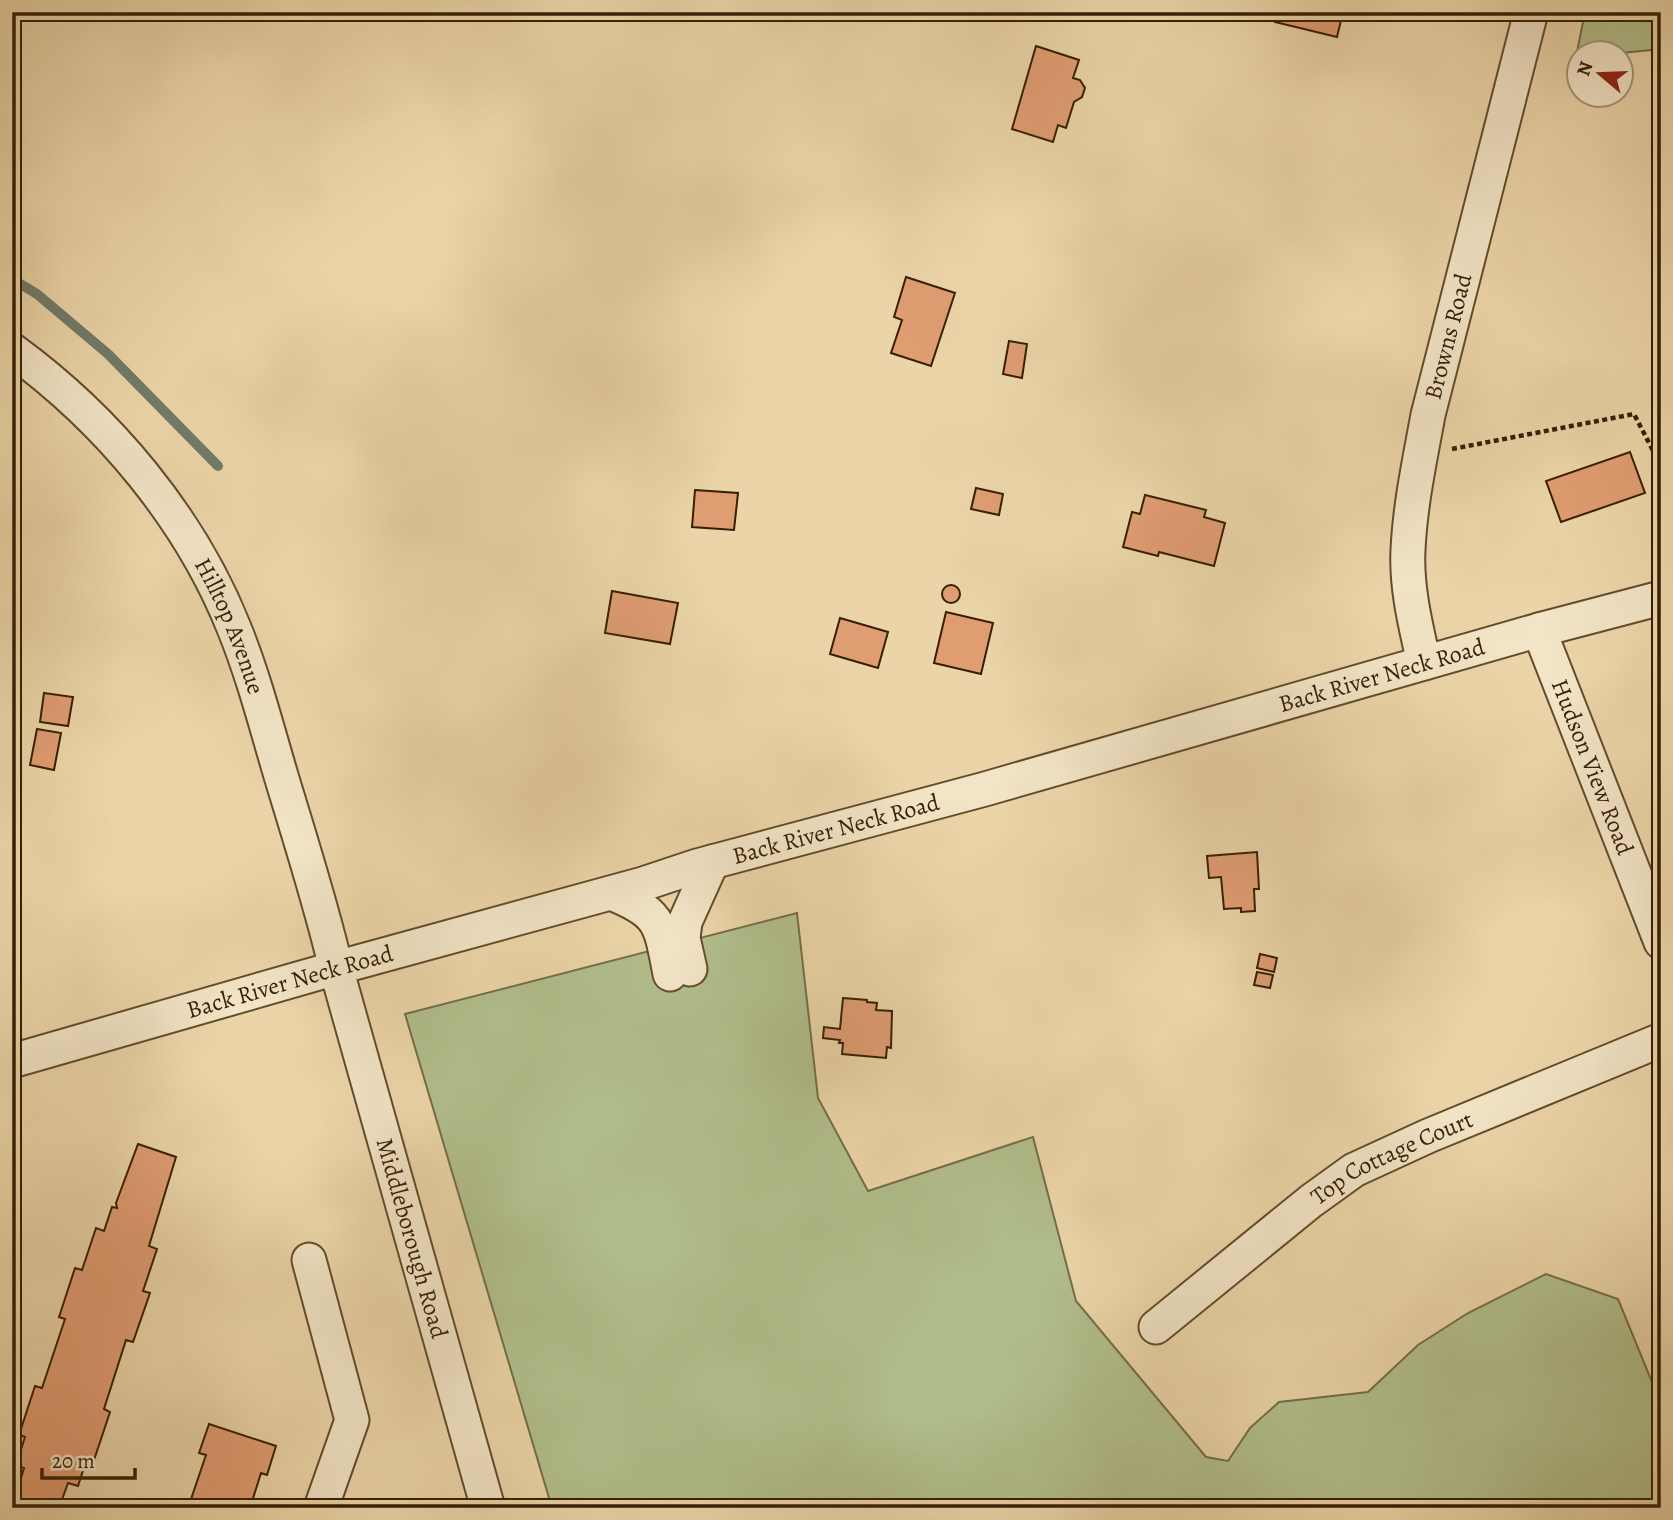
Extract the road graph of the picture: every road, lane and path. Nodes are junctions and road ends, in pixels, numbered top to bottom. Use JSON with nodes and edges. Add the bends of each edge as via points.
{"nodes":[{"id":1,"x":1531,"y":12,"type":"edge"},
{"id":2,"x":12,"y":350,"type":"edge"},
{"id":3,"x":1421,"y":455,"type":"junction"},
{"id":4,"x":1661,"y":466,"type":"edge"},
{"id":5,"x":1661,"y":598,"type":"edge"},
{"id":6,"x":1539,"y":630,"type":"junction"},
{"id":7,"x":1424,"y":663,"type":"junction"},
{"id":8,"x":712,"y":862,"type":"junction"},
{"id":9,"x":611,"y":893,"type":"junction"},
{"id":10,"x":1661,"y":942,"type":"edge"},
{"id":11,"x":336,"y":968,"type":"junction"},
{"id":12,"x":1661,"y":1040,"type":"edge"},
{"id":13,"x":12,"y":1061,"type":"edge"},
{"id":14,"x":309,"y":1260,"type":"dead end"},
{"id":15,"x":1156,"y":1327,"type":"dead end"},
{"id":16,"x":321,"y":1508,"type":"edge"},
{"id":17,"x":488,"y":1508,"type":"edge"}],
"edges":[{"from":1,"to":3,"type":"street","name":"Browns Road"},
{"from":2,"to":11,"type":"street","name":"Hilltop Avenue","via":[[81,406],[126,454],[169,510],[208,573],[256,686]]},
{"from":3,"to":4,"type":"path","via":[[1634,414]]},
{"from":3,"to":7,"type":"street","name":"Browns Road","via":[[1407,552]]},
{"from":5,"to":6,"type":"street","name":"Back River Neck Road"},
{"from":6,"to":7,"type":"street","name":"Back River Neck Road"},
{"from":6,"to":10,"type":"street","name":"Hudson View Road"},
{"from":7,"to":8,"type":"street","name":"Back River Neck Road"},
{"from":8,"to":9,"type":"street","name":"Back River Neck Road"},
{"from":8,"to":9,"type":"street","via":[[685,922],[680,972],[654,919],[641,905]]},
{"from":9,"to":11,"type":"street","name":"Back River Neck Road"},
{"from":11,"to":13,"type":"street","name":"Back River Neck Road"},
{"from":11,"to":17,"type":"street","name":"Middleborough Road"},
{"from":12,"to":15,"type":"street","name":"Top Cottage Court","via":[[1354,1170]]},
{"from":14,"to":16,"type":"street","via":[[352,1420]]}]}
